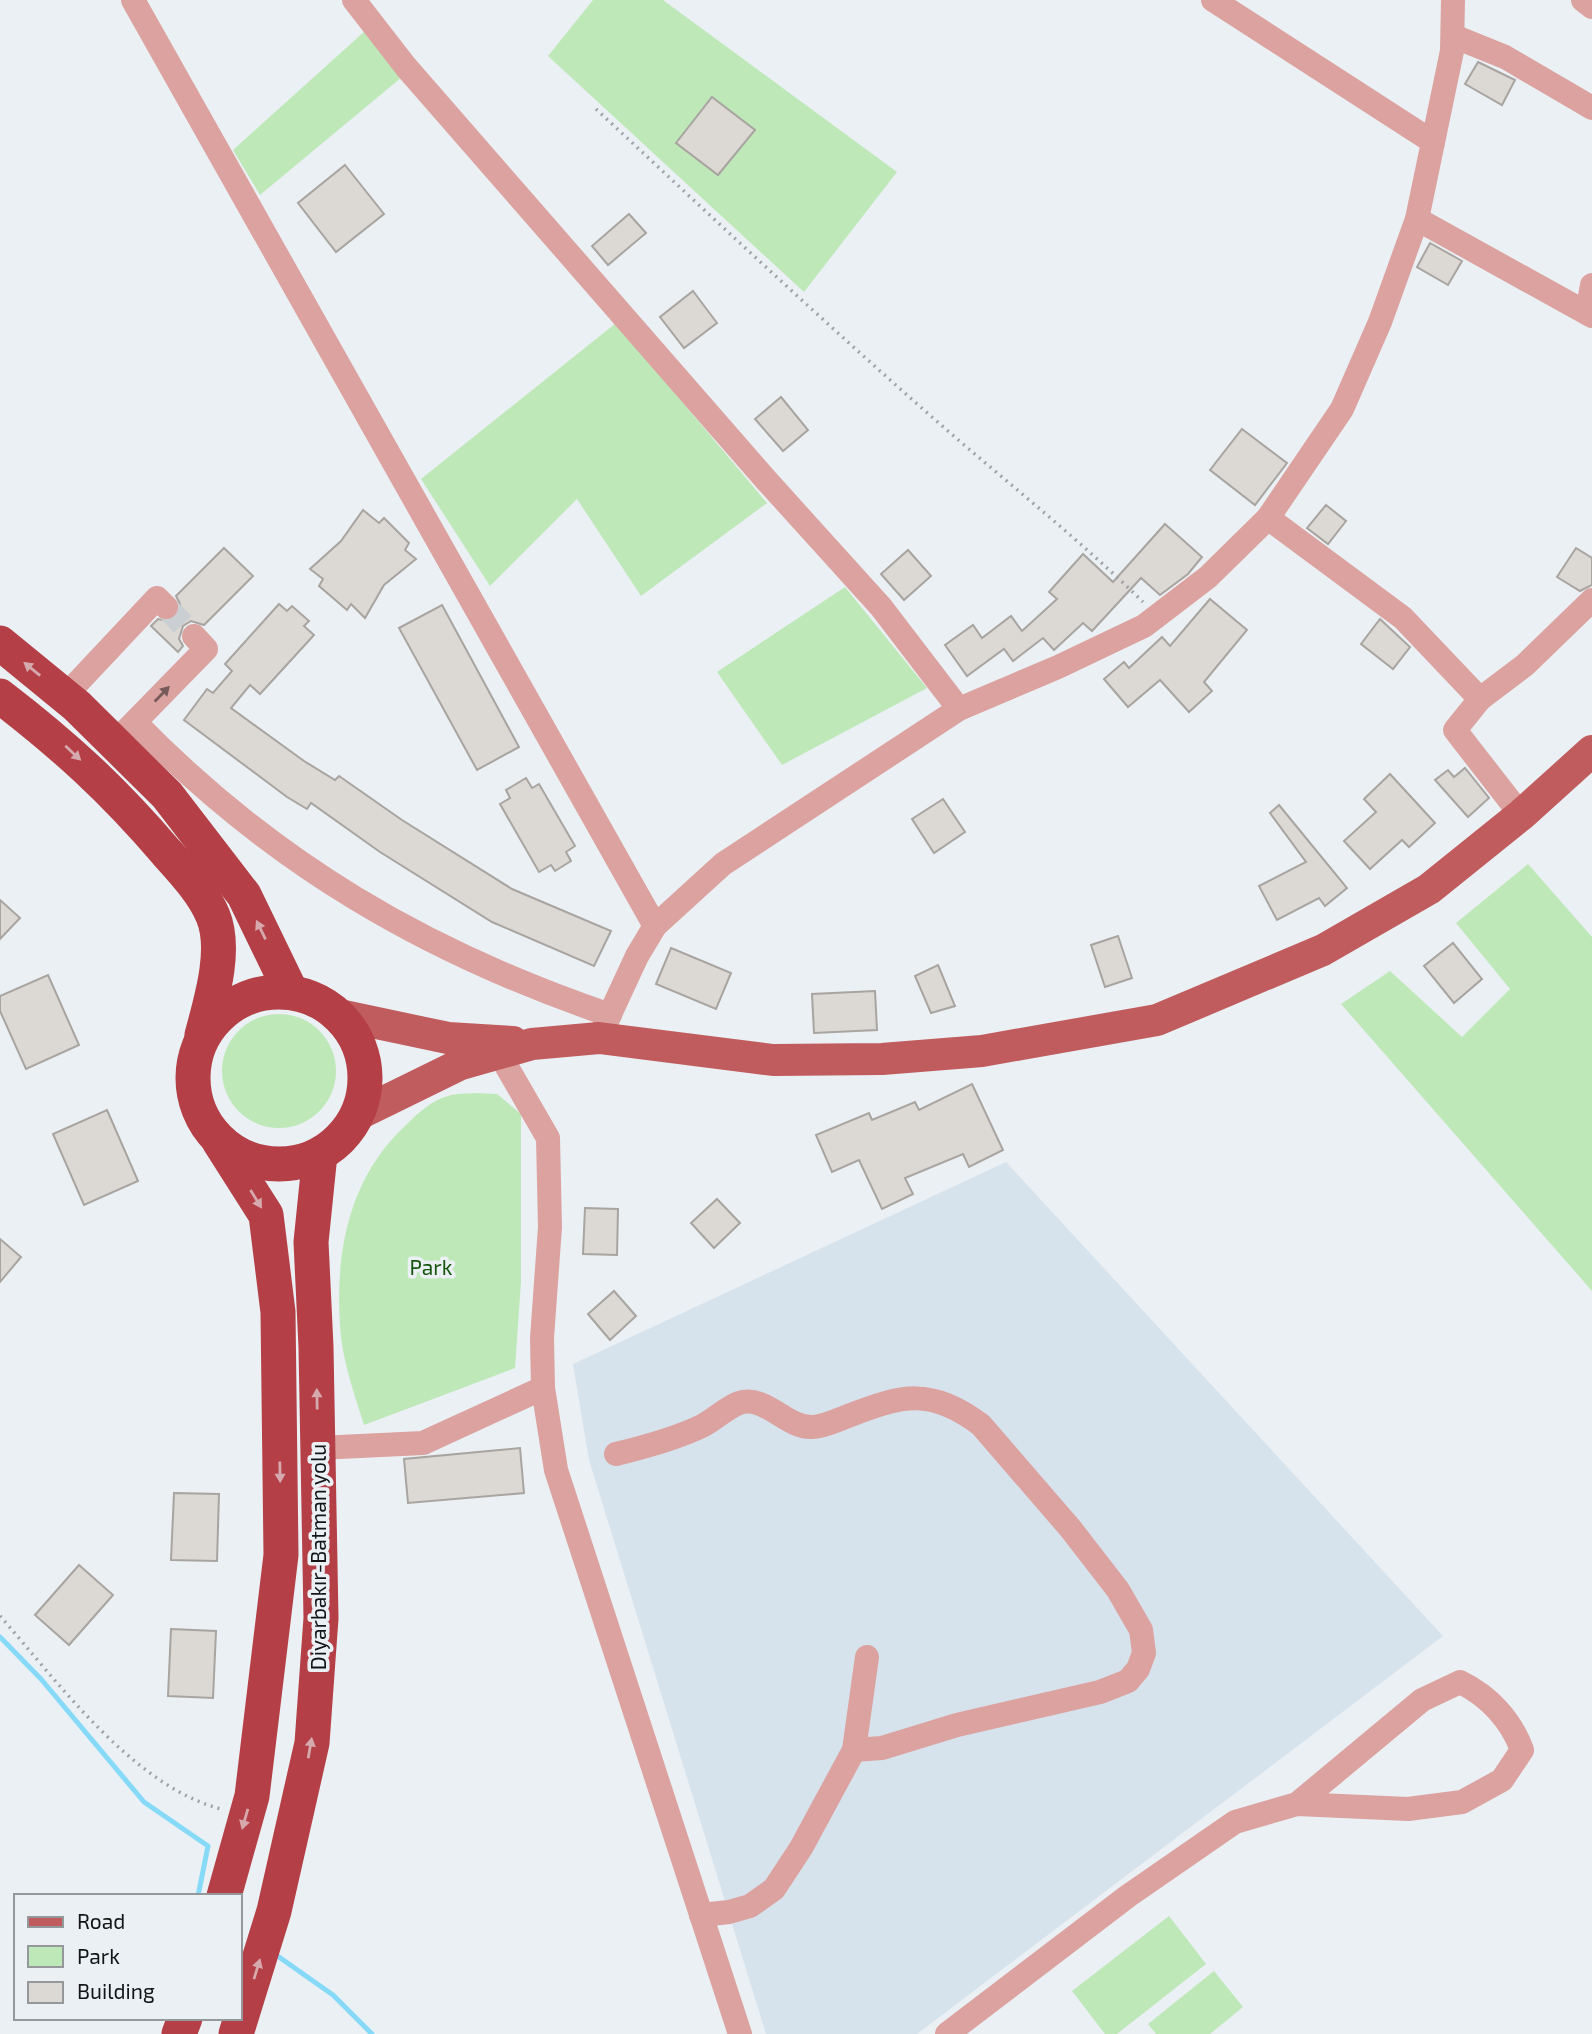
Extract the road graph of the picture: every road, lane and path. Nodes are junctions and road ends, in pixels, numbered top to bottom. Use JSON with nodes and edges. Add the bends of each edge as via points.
{"nodes":[{"id":1,"x":134,"y":0,"type":"edge"},
{"id":2,"x":354,"y":0,"type":"edge"},
{"id":3,"x":1213,"y":0,"type":"edge"},
{"id":4,"x":1453,"y":0,"type":"edge"},
{"id":5,"x":1583,"y":0,"type":"edge"},
{"id":6,"x":1592,"y":7,"type":"edge"},
{"id":7,"x":1453,"y":36,"type":"junction"},
{"id":8,"x":1592,"y":108,"type":"edge"},
{"id":9,"x":596,"y":109,"type":"dead end"},
{"id":10,"x":1433,"y":142,"type":"junction"},
{"id":11,"x":1417,"y":219,"type":"junction"},
{"id":12,"x":1592,"y":285,"type":"edge"},
{"id":13,"x":1589,"y":314,"type":"edge"},
{"id":14,"x":1268,"y":518,"type":"junction"},
{"id":15,"x":1592,"y":600,"type":"edge"},
{"id":16,"x":166,"y":607,"type":"dead end"},
{"id":17,"x":1157,"y":616,"type":"junction"},
{"id":18,"x":194,"y":636,"type":"tunnel mouth"},
{"id":19,"x":0,"y":643,"type":"edge"},
{"id":20,"x":0,"y":696,"type":"edge"},
{"id":21,"x":65,"y":696,"type":"junction"},
{"id":22,"x":1480,"y":699,"type":"junction"},
{"id":23,"x":959,"y":709,"type":"junction"},
{"id":24,"x":124,"y":732,"type":"junction"},
{"id":25,"x":1592,"y":751,"type":"edge"},
{"id":26,"x":1521,"y":815,"type":"junction"},
{"id":27,"x":655,"y":926,"type":"junction"},
{"id":28,"x":291,"y":992,"type":"junction"},
{"id":29,"x":339,"y":1015,"type":"junction"},
{"id":30,"x":605,"y":1027,"type":"junction"},
{"id":31,"x":448,"y":1038,"type":"junction"},
{"id":32,"x":201,"y":1041,"type":"junction"},
{"id":33,"x":532,"y":1044,"type":"junction"},
{"id":34,"x":500,"y":1055,"type":"junction"},
{"id":35,"x":357,"y":1115,"type":"junction"},
{"id":36,"x":219,"y":1141,"type":"junction"},
{"id":37,"x":320,"y":1154,"type":"junction"},
{"id":38,"x":543,"y":1388,"type":"junction"},
{"id":39,"x":318,"y":1448,"type":"junction"},
{"id":40,"x":616,"y":1454,"type":"dead end"},
{"id":41,"x":0,"y":1616,"type":"edge"},
{"id":42,"x":867,"y":1657,"type":"dead end"},
{"id":43,"x":855,"y":1750,"type":"junction"},
{"id":44,"x":1297,"y":1804,"type":"junction"},
{"id":45,"x":246,"y":1816,"type":"junction"},
{"id":46,"x":224,"y":1894,"type":"edge"},
{"id":47,"x":701,"y":1915,"type":"junction"},
{"id":48,"x":242,"y":2015,"type":"edge"},
{"id":49,"x":740,"y":2034,"type":"edge"},
{"id":50,"x":947,"y":2034,"type":"edge"}],
"edges":[{"from":1,"to":27,"type":"street"},
{"from":2,"to":23,"type":"street","via":[[415,77],[881,607]]},
{"from":3,"to":10,"type":"street"},
{"from":4,"to":7,"type":"street"},
{"from":5,"to":6,"type":"street"},
{"from":7,"to":8,"type":"street","via":[[1505,57]]},
{"from":7,"to":10,"type":"street"},
{"from":9,"to":17,"type":"path","via":[[946,429],[1091,551]]},
{"from":10,"to":11,"type":"street"},
{"from":11,"to":13,"type":"street"},
{"from":11,"to":14,"type":"street","via":[[1342,409]]},
{"from":12,"to":13,"type":"street"},
{"from":14,"to":17,"type":"street","via":[[1208,577]]},
{"from":14,"to":22,"type":"street","via":[[1403,618]]},
{"from":15,"to":22,"type":"street","via":[[1525,666]]},
{"from":16,"to":21,"type":"street","via":[[157,598]]},
{"from":17,"to":23,"type":"street","via":[[1058,667]]},
{"from":24,"to":18,"type":"street","one_way":true,"via":[[206,649]]},
{"from":21,"to":19,"type":"highway","one_way":true},
{"from":20,"to":32,"type":"highway","one_way":true,"via":[[67,748],[123,802],[190,880],[214,917],[219,970]]},
{"from":21,"to":24,"type":"highway"},
{"from":22,"to":26,"type":"street","via":[[1455,730]]},
{"from":23,"to":27,"type":"street","via":[[723,864]]},
{"from":28,"to":24,"type":"highway","one_way":true,"via":[[244,895]]},
{"from":24,"to":30,"type":"street","via":[[346,895]]},
{"from":25,"to":26,"type":"main road"},
{"from":26,"to":30,"type":"main road","via":[[1429,889],[1323,950],[1157,1020],[982,1051],[883,1059],[773,1060]]},
{"from":27,"to":30,"type":"street"},
{"from":28,"to":29,"type":"highway","via":[[317,999]]},
{"from":28,"to":32,"type":"highway","via":[[263,993],[238,1002],[216,1018]]},
{"from":29,"to":31,"type":"main road"},
{"from":29,"to":35,"type":"highway","via":[[365,1062],[365,1089]]},
{"from":30,"to":33,"type":"main road"},
{"from":31,"to":33,"type":"main road"},
{"from":31,"to":34,"type":"street"},
{"from":32,"to":36,"type":"highway","via":[[193,1067],[194,1094],[203,1120]]},
{"from":33,"to":34,"type":"main road"},
{"from":34,"to":35,"type":"main road","via":[[461,1064]]},
{"from":34,"to":38,"type":"street","via":[[548,1138],[550,1227]]},
{"from":35,"to":37,"type":"highway","via":[[342,1138]]},
{"from":36,"to":37,"type":"highway","via":[[242,1157],[268,1164],[295,1164]]},
{"from":36,"to":45,"type":"highway","name":"Diyarbakır-Batman yolu","one_way":true,"via":[[266,1215],[278,1312],[281,1555],[254,1783]]},
{"from":39,"to":37,"type":"highway","name":"Diyarbakır-Batman yolu","one_way":true,"via":[[311,1242]]},
{"from":38,"to":39,"type":"street","via":[[423,1443]]},
{"from":38,"to":47,"type":"street","via":[[556,1470]]},
{"from":48,"to":39,"type":"highway","name":"Diyarbakır-Batman yolu","one_way":true,"via":[[274,1911],[312,1743],[321,1618]]},
{"from":40,"to":43,"type":"street","via":[[686,1434],[738,1403],[765,1406],[797,1427],[815,1428],[885,1401],[917,1396],[940,1401],[964,1412],[990,1435],[1078,1538],[1118,1590],[1141,1630],[1144,1653],[1128,1681],[882,1748]]},
{"from":41,"to":45,"type":"path","via":[[124,1754],[185,1795]]},
{"from":42,"to":43,"type":"street"},
{"from":43,"to":47,"type":"street","via":[[774,1889],[750,1906]]},
{"from":44,"to":44,"type":"street","via":[[1408,1809],[1462,1802],[1502,1780],[1522,1750],[1515,1730],[1481,1692],[1460,1682],[1422,1700]]},
{"from":44,"to":50,"type":"street","via":[[1236,1822],[1128,1896]]},
{"from":45,"to":46,"type":"highway","name":"Diyarbakır-Batman yolu","one_way":true},
{"from":47,"to":49,"type":"street"}]}
